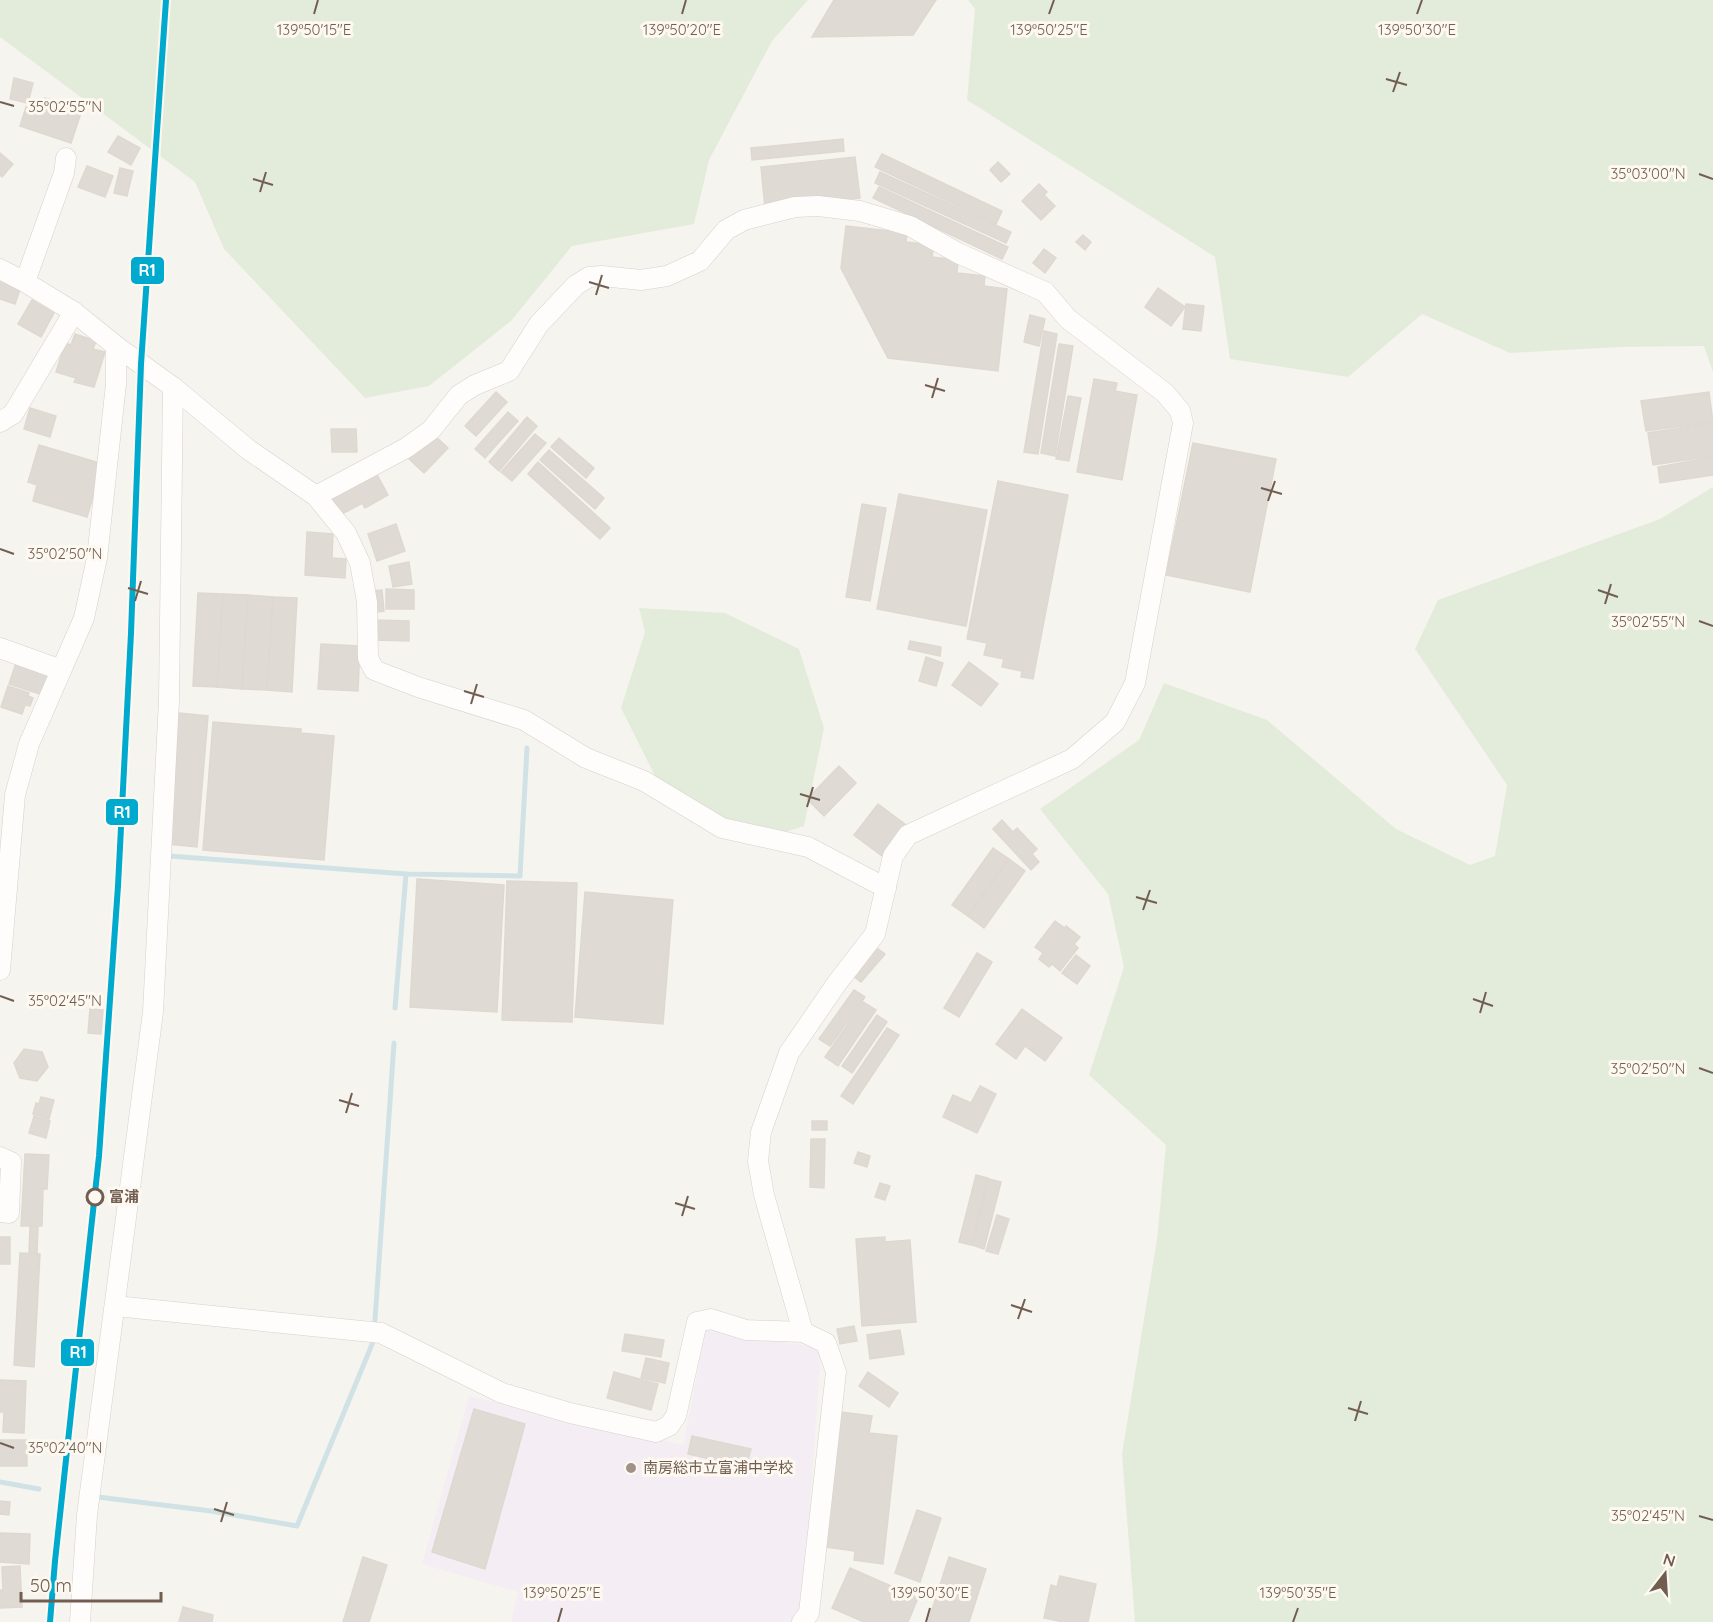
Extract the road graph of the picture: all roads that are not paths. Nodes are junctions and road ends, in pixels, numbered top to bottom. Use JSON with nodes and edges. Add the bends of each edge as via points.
{"nodes":[{"id":1,"x":66,"y":158,"type":"dead end"},
{"id":2,"x":0,"y":269,"type":"edge"},
{"id":3,"x":25,"y":282,"type":"junction"},
{"id":4,"x":74,"y":312,"type":"junction"},
{"id":5,"x":116,"y":346,"type":"junction"},
{"id":6,"x":173,"y":387,"type":"junction"},
{"id":7,"x":0,"y":422,"type":"edge"},
{"id":8,"x":316,"y":496,"type":"junction"},
{"id":9,"x":0,"y":648,"type":"edge"},
{"id":10,"x":61,"y":670,"type":"junction"},
{"id":11,"x":7,"y":798,"type":"edge"},
{"id":12,"x":5,"y":848,"type":"edge"},
{"id":13,"x":886,"y":888,"type":"junction"},
{"id":14,"x":0,"y":969,"type":"edge"},
{"id":15,"x":0,"y":1157,"type":"edge"},
{"id":16,"x":0,"y":1212,"type":"edge"},
{"id":17,"x":114,"y":1306,"type":"junction"},
{"id":18,"x":803,"y":1332,"type":"junction"},
{"id":19,"x":80,"y":1622,"type":"edge"},
{"id":20,"x":802,"y":1622,"type":"edge"}],
"edges":[{"from":1,"to":3,"type":"street"},
{"from":2,"to":3,"type":"street"},
{"from":3,"to":4,"type":"street"},
{"from":4,"to":5,"type":"street"},
{"from":4,"to":7,"type":"street","via":[[12,414]]},
{"from":5,"to":6,"type":"street"},
{"from":5,"to":10,"type":"street","via":[[116,384],[97,558],[84,618]]},
{"from":6,"to":8,"type":"street","via":[[249,450]]},
{"from":6,"to":17,"type":"street","via":[[169,700],[153,1012]]},
{"from":8,"to":13,"type":"street","via":[[346,533],[360,563],[367,602],[368,658],[374,670],[524,720],[586,759],[644,781],[722,828],[808,847]]},
{"from":8,"to":13,"type":"street","via":[[406,448],[431,429],[459,395],[509,371],[539,324],[576,285],[589,277],[641,280],[667,276],[700,261],[726,230],[771,212],[818,206],[861,211],[910,226],[958,253],[1045,292],[1068,320],[1165,393],[1180,411],[1183,423],[1135,683],[1115,722],[1072,759],[908,835],[893,856]]},
{"from":9,"to":10,"type":"street"},
{"from":10,"to":11,"type":"street"},
{"from":11,"to":12,"type":"street"},
{"from":12,"to":14,"type":"street"},
{"from":13,"to":18,"type":"street","via":[[875,934],[789,1053],[761,1132],[758,1161],[764,1195]]},
{"from":15,"to":16,"type":"street","via":[[11,1162],[9,1213]]},
{"from":17,"to":18,"type":"street","via":[[381,1333],[502,1393],[656,1432],[669,1426],[676,1416],[697,1322],[711,1319],[746,1330]]},
{"from":17,"to":19,"type":"street","via":[[87,1515]]},
{"from":18,"to":20,"type":"street","via":[[826,1343],[836,1372],[809,1612]]}]}
